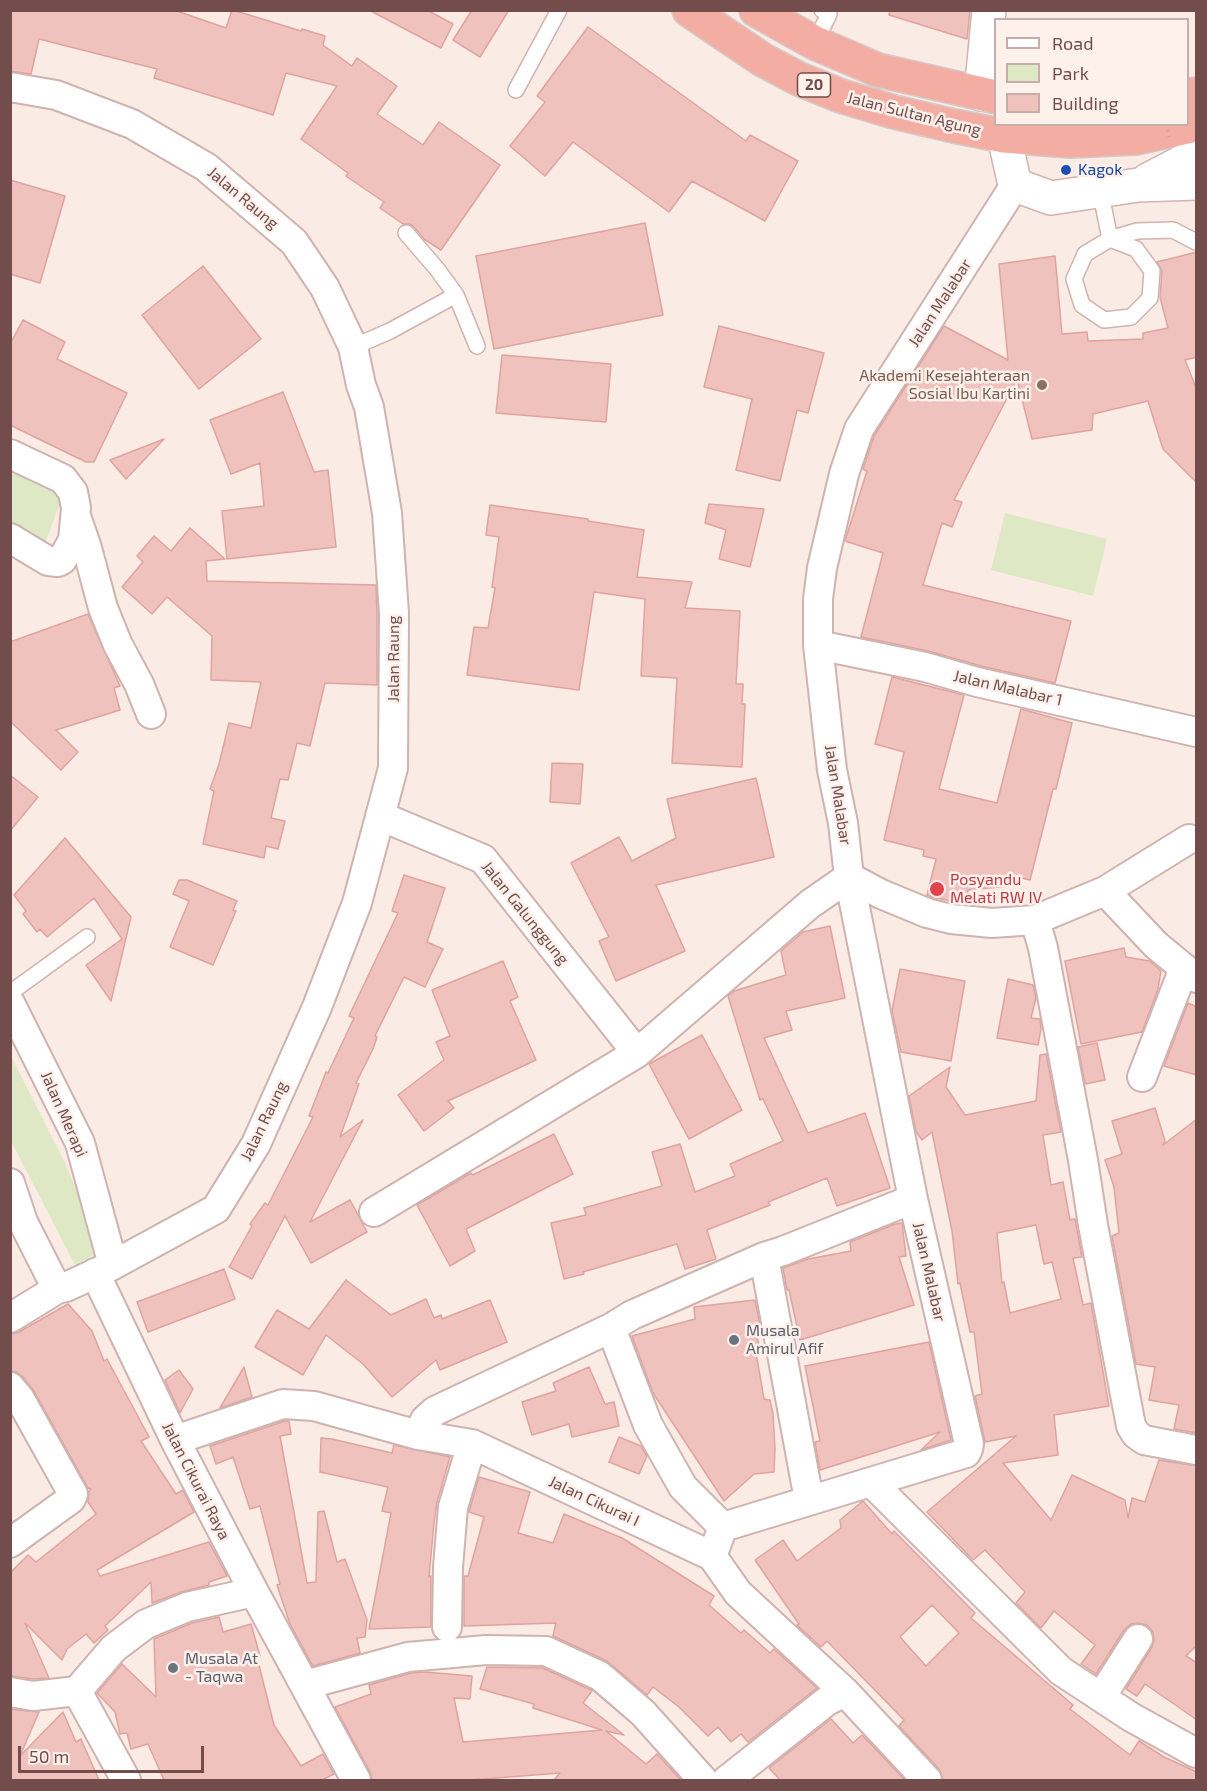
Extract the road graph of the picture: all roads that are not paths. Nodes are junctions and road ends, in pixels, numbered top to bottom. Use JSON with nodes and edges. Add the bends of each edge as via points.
{"nodes":[{"id":1,"x":559,"y":10,"type":"edge"},
{"id":2,"x":688,"y":10,"type":"edge"},
{"id":3,"x":756,"y":10,"type":"edge"},
{"id":4,"x":822,"y":10,"type":"edge"},
{"id":5,"x":989,"y":10,"type":"edge"},
{"id":6,"x":815,"y":43,"type":"junction"},
{"id":7,"x":10,"y":87,"type":"edge"},
{"id":8,"x":516,"y":90,"type":"dead end"},
{"id":9,"x":988,"y":95,"type":"edge"},
{"id":10,"x":1183,"y":133,"type":"edge"},
{"id":11,"x":1004,"y":136,"type":"junction"},
{"id":12,"x":1197,"y":183,"type":"edge"},
{"id":13,"x":1015,"y":185,"type":"junction"},
{"id":14,"x":1138,"y":185,"type":"junction"},
{"id":15,"x":1100,"y":190,"type":"junction"},
{"id":16,"x":406,"y":233,"type":"dead end"},
{"id":17,"x":1110,"y":239,"type":"junction"},
{"id":18,"x":1197,"y":242,"type":"edge"},
{"id":19,"x":456,"y":295,"type":"junction"},
{"id":20,"x":477,"y":346,"type":"dead end"},
{"id":21,"x":353,"y":347,"type":"junction"},
{"id":22,"x":10,"y":454,"type":"edge"},
{"id":23,"x":76,"y":516,"type":"junction"},
{"id":24,"x":10,"y":538,"type":"edge"},
{"id":25,"x":818,"y":645,"type":"junction"},
{"id":26,"x":151,"y":714,"type":"dead end"},
{"id":27,"x":1197,"y":732,"type":"edge"},
{"id":28,"x":380,"y":816,"type":"junction"},
{"id":29,"x":1189,"y":840,"type":"dead end"},
{"id":30,"x":849,"y":877,"type":"junction"},
{"id":31,"x":1105,"y":891,"type":"junction"},
{"id":32,"x":1035,"y":920,"type":"junction"},
{"id":33,"x":87,"y":937,"type":"dead end"},
{"id":34,"x":1190,"y":973,"type":"edge"},
{"id":35,"x":10,"y":993,"type":"edge"},
{"id":36,"x":10,"y":1003,"type":"edge"},
{"id":37,"x":637,"y":1053,"type":"junction"},
{"id":38,"x":1142,"y":1077,"type":"dead end"},
{"id":39,"x":10,"y":1183,"type":"edge"},
{"id":40,"x":913,"y":1199,"type":"junction"},
{"id":41,"x":374,"y":1212,"type":"dead end"},
{"id":42,"x":764,"y":1257,"type":"junction"},
{"id":43,"x":104,"y":1269,"type":"junction"},
{"id":44,"x":57,"y":1289,"type":"junction"},
{"id":45,"x":10,"y":1318,"type":"edge"},
{"id":46,"x":611,"y":1328,"type":"junction"},
{"id":47,"x":10,"y":1387,"type":"edge"},
{"id":48,"x":418,"y":1435,"type":"junction"},
{"id":49,"x":175,"y":1440,"type":"junction"},
{"id":50,"x":472,"y":1444,"type":"junction"},
{"id":51,"x":1197,"y":1450,"type":"edge"},
{"id":52,"x":871,"y":1482,"type":"junction"},
{"id":53,"x":809,"y":1500,"type":"junction"},
{"id":54,"x":723,"y":1527,"type":"junction"},
{"id":55,"x":10,"y":1543,"type":"edge"},
{"id":56,"x":712,"y":1556,"type":"junction"},
{"id":57,"x":254,"y":1592,"type":"junction"},
{"id":58,"x":447,"y":1627,"type":"dead end"},
{"id":59,"x":1138,"y":1639,"type":"dead end"},
{"id":60,"x":305,"y":1686,"type":"junction"},
{"id":61,"x":77,"y":1691,"type":"junction"},
{"id":62,"x":10,"y":1692,"type":"edge"},
{"id":63,"x":846,"y":1692,"type":"junction"},
{"id":64,"x":1101,"y":1697,"type":"junction"},
{"id":65,"x":1197,"y":1753,"type":"edge"},
{"id":66,"x":126,"y":1780,"type":"edge"},
{"id":67,"x":356,"y":1780,"type":"edge"},
{"id":68,"x":703,"y":1780,"type":"edge"},
{"id":69,"x":727,"y":1780,"type":"edge"},
{"id":70,"x":927,"y":1780,"type":"edge"}],
"edges":[{"from":1,"to":8,"type":"lane"},
{"from":2,"to":11,"type":"highway","name":"Jalan Sultan Agung","number":"20","via":[[763,60],[831,92],[894,112]]},
{"from":3,"to":6,"type":"highway","number":"20"},
{"from":4,"to":6,"type":"lane","via":[[829,14]]},
{"from":5,"to":9,"type":"main road"},
{"from":6,"to":9,"type":"highway","number":"20","via":[[878,69]]},
{"from":7,"to":21,"type":"street","name":"Jalan Raung","via":[[56,95],[132,124],[206,167],[294,242],[325,288]]},
{"from":10,"to":11,"type":"highway","name":"Jalan Sultan Agung","number":"20","via":[[1070,141]]},
{"from":10,"to":14,"type":"main road"},
{"from":11,"to":13,"type":"main road"},
{"from":12,"to":14,"type":"main road"},
{"from":13,"to":15,"type":"main road","via":[[1051,198]]},
{"from":13,"to":25,"type":"street","name":"Jalan Malabar","via":[[859,429],[822,568]]},
{"from":14,"to":15,"type":"main road"},
{"from":15,"to":17,"type":"lane"},
{"from":16,"to":19,"type":"lane"},
{"from":17,"to":17,"type":"lane","via":[[1085,254],[1074,279],[1082,305],[1104,320],[1131,317],[1150,298],[1152,271],[1136,249]]},
{"from":17,"to":18,"type":"lane","via":[[1137,231],[1173,230]]},
{"from":19,"to":20,"type":"lane"},
{"from":19,"to":21,"type":"lane"},
{"from":21,"to":28,"type":"street","name":"Jalan Raung","via":[[382,479],[394,613],[393,768]]},
{"from":22,"to":23,"type":"street","via":[[63,479],[73,492]]},
{"from":23,"to":24,"type":"street","via":[[71,547],[58,562],[48,561]]},
{"from":23,"to":26,"type":"street","via":[[103,608]]},
{"from":25,"to":27,"type":"street","name":"Jalan Malabar 1"},
{"from":25,"to":30,"type":"street","name":"Jalan Malabar"},
{"from":28,"to":37,"type":"street","name":"Jalan Galunggung","via":[[483,859]]},
{"from":28,"to":43,"type":"street","name":"Jalan Raung","via":[[357,903],[317,1007],[256,1144],[216,1209]]},
{"from":29,"to":31,"type":"street"},
{"from":30,"to":32,"type":"street","via":[[927,913],[951,919],[992,924]]},
{"from":30,"to":37,"type":"street","via":[[810,904]]},
{"from":30,"to":40,"type":"street","name":"Jalan Malabar"},
{"from":31,"to":32,"type":"street"},
{"from":31,"to":34,"type":"street","via":[[1156,945]]},
{"from":32,"to":51,"type":"street","via":[[1131,1426],[1144,1440]]},
{"from":33,"to":35,"type":"lane"},
{"from":34,"to":38,"type":"street"},
{"from":36,"to":43,"type":"street","name":"Jalan Merapi","via":[[80,1143]]},
{"from":37,"to":41,"type":"street"},
{"from":39,"to":44,"type":"street","via":[[23,1222]]},
{"from":40,"to":42,"type":"street"},
{"from":40,"to":52,"type":"street","name":"Jalan Malabar","via":[[969,1444],[966,1453]]},
{"from":42,"to":46,"type":"street"},
{"from":42,"to":53,"type":"street"},
{"from":43,"to":44,"type":"street","name":"Jalan Raung"},
{"from":43,"to":49,"type":"street","name":"Jalan Cikurai Raya","via":[[116,1321]]},
{"from":44,"to":45,"type":"street","name":"Jalan Raung"},
{"from":46,"to":48,"type":"street","via":[[435,1412],[425,1420]]},
{"from":46,"to":54,"type":"street","via":[[648,1425],[683,1487]]},
{"from":47,"to":55,"type":"street","via":[[73,1494]]},
{"from":48,"to":49,"type":"street","name":"Jalan Cikurai I","via":[[314,1406],[283,1404]]},
{"from":48,"to":50,"type":"street","name":"Jalan Cikurai I"},
{"from":49,"to":57,"type":"street","name":"Jalan Cikurai Raya"},
{"from":50,"to":56,"type":"street","name":"Jalan Cikurai I"},
{"from":50,"to":58,"type":"street","via":[[453,1507]]},
{"from":52,"to":53,"type":"street"},
{"from":52,"to":64,"type":"street","via":[[1061,1671]]},
{"from":53,"to":54,"type":"street"},
{"from":54,"to":56,"type":"street"},
{"from":56,"to":63,"type":"street","name":"Jalan Cikurai I","via":[[738,1593]]},
{"from":57,"to":60,"type":"street","name":"Jalan Cikurai Raya"},
{"from":57,"to":61,"type":"street","via":[[187,1606],[146,1624],[114,1648]]},
{"from":59,"to":64,"type":"street"},
{"from":60,"to":67,"type":"street","name":"Jalan Cikurai Raya"},
{"from":60,"to":68,"type":"street","via":[[408,1658],[486,1650],[546,1651],[600,1676],[643,1713]]},
{"from":61,"to":62,"type":"street","via":[[33,1696]]},
{"from":61,"to":66,"type":"street"},
{"from":63,"to":69,"type":"street","via":[[827,1701]]},
{"from":63,"to":70,"type":"street","name":"Jalan Cikurai I"},
{"from":64,"to":65,"type":"street"}]}
